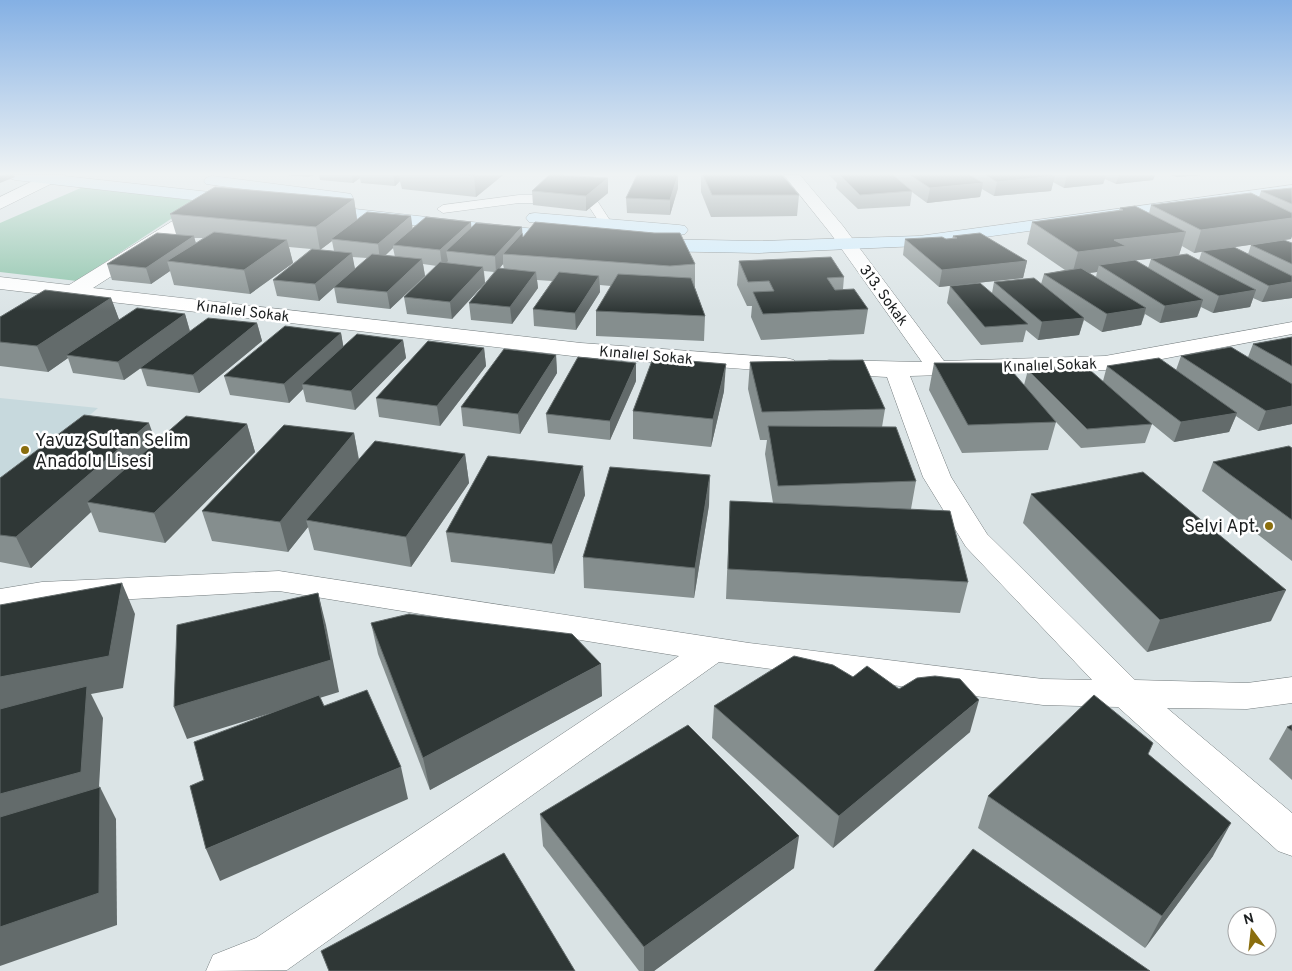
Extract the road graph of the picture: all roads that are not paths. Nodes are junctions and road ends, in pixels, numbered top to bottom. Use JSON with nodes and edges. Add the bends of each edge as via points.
{"nodes":[{"id":1,"x":186,"y":220,"type":"edge"},
{"id":2,"x":417,"y":220,"type":"edge"},
{"id":3,"x":515,"y":220,"type":"edge"},
{"id":4,"x":600,"y":220,"type":"edge"},
{"id":5,"x":828,"y":220,"type":"edge"},
{"id":6,"x":1070,"y":220,"type":"edge"},
{"id":7,"x":901,"y":225,"type":"dead end"},
{"id":8,"x":740,"y":230,"type":"dead end"},
{"id":9,"x":769,"y":230,"type":"dead end"},
{"id":10,"x":606,"y":236,"type":"junction"},
{"id":11,"x":842,"y":238,"type":"junction"},
{"id":12,"x":582,"y":239,"type":"edge"},
{"id":13,"x":630,"y":244,"type":"edge"},
{"id":14,"x":0,"y":283,"type":"edge"},
{"id":15,"x":72,"y":292,"type":"junction"},
{"id":16,"x":1292,"y":328,"type":"edge"},
{"id":17,"x":938,"y":369,"type":"junction"},
{"id":18,"x":896,"y":370,"type":"junction"},
{"id":19,"x":0,"y":600,"type":"edge"},
{"id":20,"x":714,"y":649,"type":"junction"},
{"id":21,"x":1292,"y":690,"type":"edge"},
{"id":22,"x":1126,"y":693,"type":"junction"},
{"id":23,"x":1292,"y":838,"type":"edge"},
{"id":24,"x":229,"y":971,"type":"edge"}],
"edges":[{"from":1,"to":15,"type":"street"},
{"from":2,"to":12,"type":"main road"},
{"from":3,"to":10,"type":"main road"},
{"from":4,"to":10,"type":"lane"},
{"from":5,"to":11,"type":"street","name":"313. Sokak"},
{"from":6,"to":11,"type":"main road","via":[[919,241]]},
{"from":7,"to":11,"type":"main road"},
{"from":8,"to":10,"type":"main road","via":[[681,230]]},
{"from":9,"to":11,"type":"main road"},
{"from":11,"to":13,"type":"main road","via":[[759,247]]},
{"from":11,"to":17,"type":"street","name":"313. Sokak"},
{"from":14,"to":15,"type":"street","name":"Kınalıel Sokak"},
{"from":15,"to":18,"type":"street","name":"Kınalıel Sokak","via":[[581,350],[744,363]]},
{"from":16,"to":17,"type":"street","name":"Kınalıel Sokak","via":[[1105,363]]},
{"from":17,"to":18,"type":"street","name":"Kınalıel Sokak"},
{"from":18,"to":22,"type":"street","via":[[937,477],[976,540]]},
{"from":19,"to":20,"type":"street","via":[[42,593],[279,581]]},
{"from":20,"to":22,"type":"street","via":[[1043,692]]},
{"from":20,"to":24,"type":"street","via":[[271,954]]},
{"from":21,"to":22,"type":"street","via":[[1247,696]]},
{"from":22,"to":23,"type":"street"}]}
